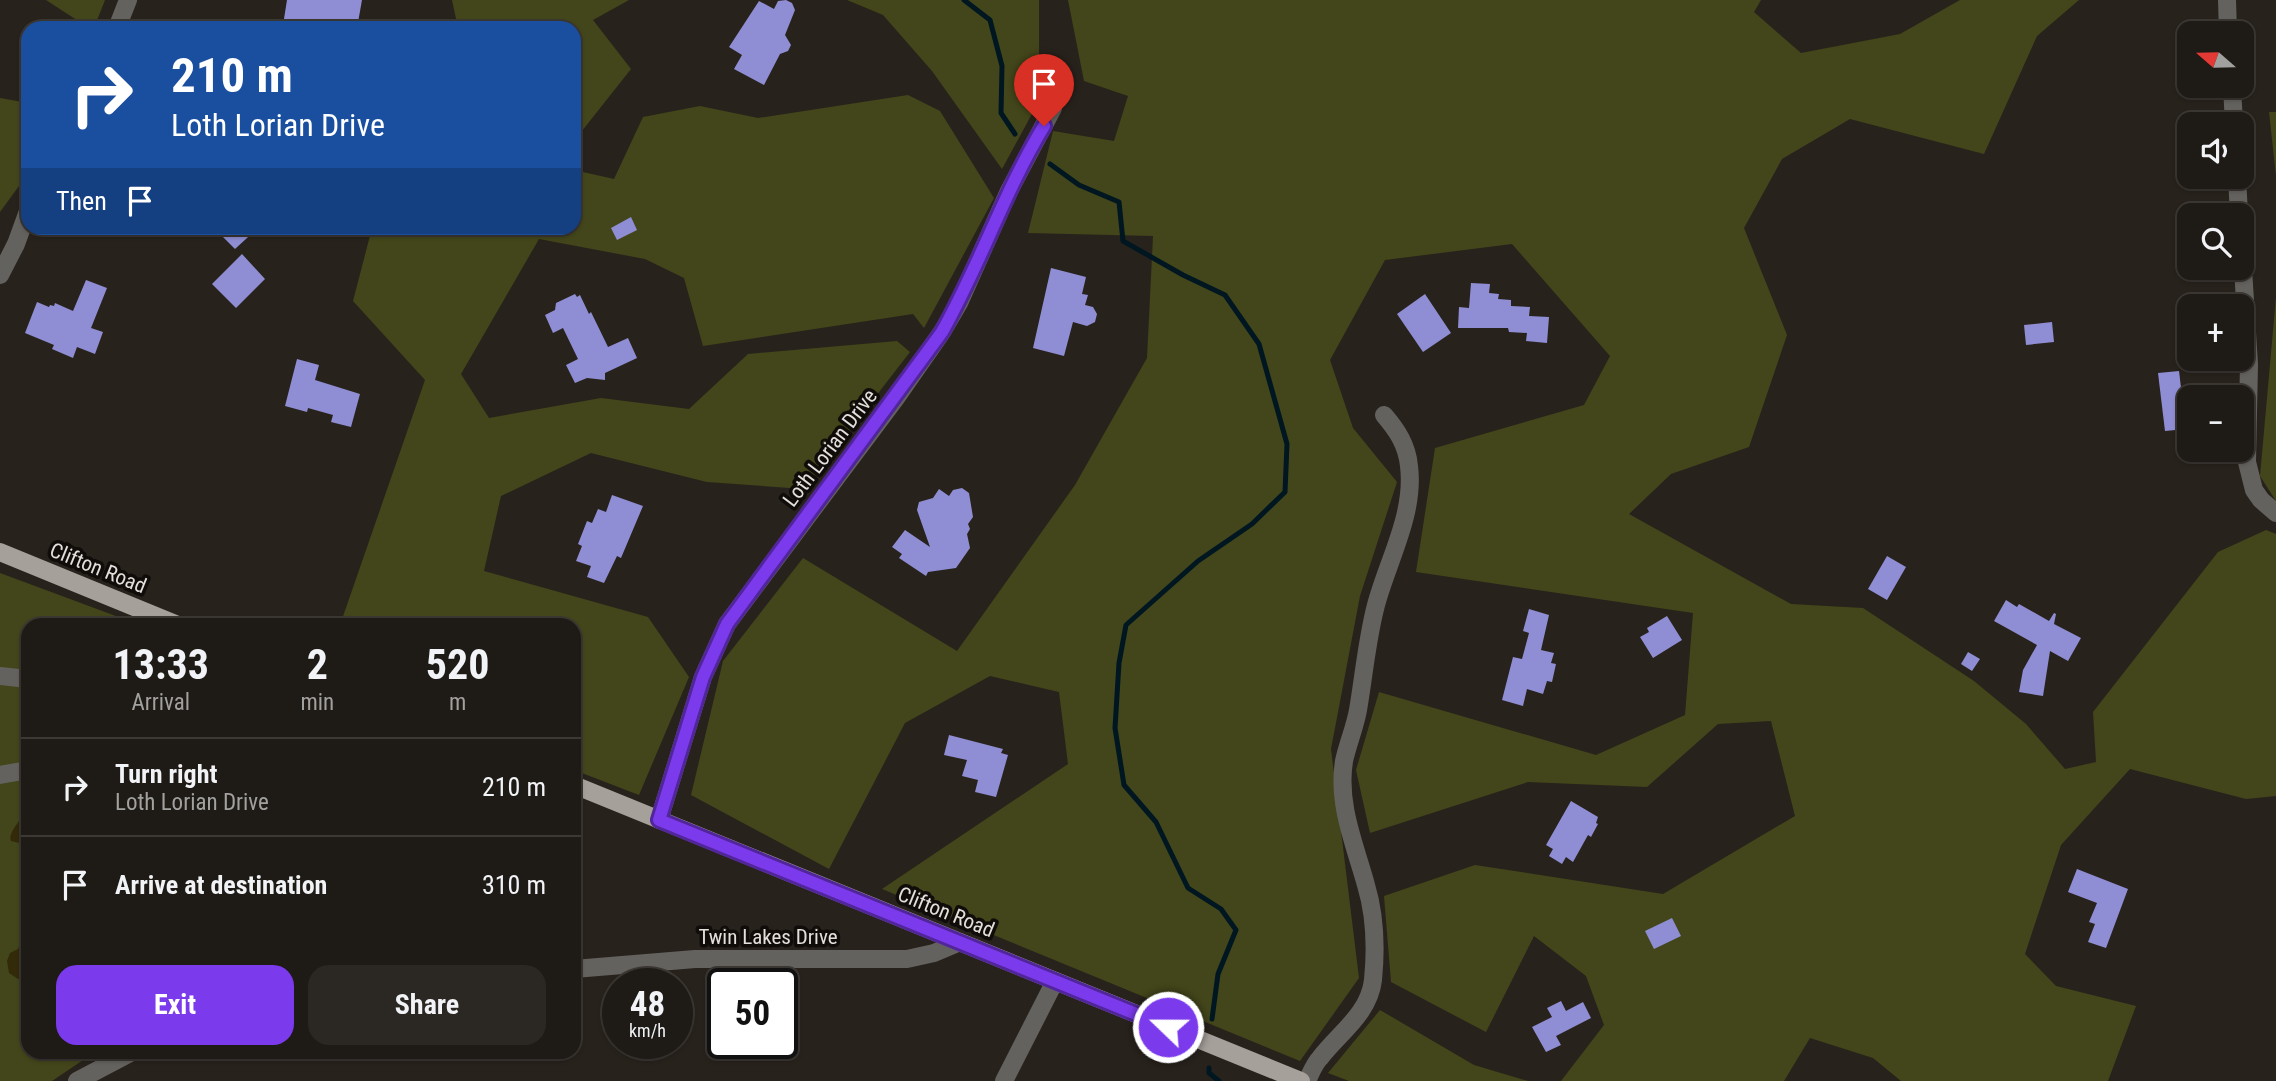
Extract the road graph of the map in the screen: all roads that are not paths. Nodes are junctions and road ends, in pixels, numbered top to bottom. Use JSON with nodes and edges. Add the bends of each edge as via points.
{"nodes":[{"id":1,"x":128,"y":0,"type":"edge"},
{"id":2,"x":2227,"y":0,"type":"edge"},
{"id":3,"x":120,"y":21,"type":"edge"},
{"id":4,"x":2228,"y":21,"type":"edge"},
{"id":5,"x":1053,"y":108,"type":"dead end"},
{"id":6,"x":21,"y":230,"type":"edge"},
{"id":7,"x":0,"y":275,"type":"edge"},
{"id":8,"x":2244,"y":280,"type":"edge"},
{"id":9,"x":1384,"y":415,"type":"dead end"},
{"id":10,"x":2276,"y":513,"type":"edge"},
{"id":11,"x":0,"y":552,"type":"edge"},
{"id":12,"x":161,"y":618,"type":"edge"},
{"id":13,"x":0,"y":676,"type":"edge"},
{"id":14,"x":21,"y":678,"type":"edge"},
{"id":15,"x":21,"y":771,"type":"edge"},
{"id":16,"x":0,"y":775,"type":"edge"},
{"id":17,"x":581,"y":788,"type":"edge"},
{"id":18,"x":659,"y":820,"type":"junction"},
{"id":19,"x":960,"y":942,"type":"junction"},
{"id":20,"x":581,"y":968,"type":"edge"},
{"id":21,"x":1055,"y":981,"type":"junction"},
{"id":22,"x":118,"y":1059,"type":"edge"},
{"id":23,"x":76,"y":1081,"type":"edge"},
{"id":24,"x":1004,"y":1081,"type":"edge"},
{"id":25,"x":1301,"y":1081,"type":"edge"},
{"id":26,"x":1307,"y":1081,"type":"edge"}],
"edges":[{"from":1,"to":3,"type":"street"},
{"from":2,"to":4,"type":"street"},
{"from":5,"to":18,"type":"street","name":"Loth Lorian Drive","via":[[942,332],[727,624],[703,677]]},
{"from":6,"to":7,"type":"street"},
{"from":8,"to":10,"type":"street","via":[[2249,364],[2246,462],[2254,490]]},
{"from":9,"to":26,"type":"street","via":[[1405,447],[1409,493],[1369,635],[1358,713],[1344,764],[1343,792],[1346,820],[1371,905],[1373,981],[1362,1012],[1318,1060]]},
{"from":11,"to":12,"type":"main road","name":"Clifton Road"},
{"from":13,"to":14,"type":"street"},
{"from":15,"to":16,"type":"street"},
{"from":17,"to":18,"type":"main road","name":"Clifton Road"},
{"from":18,"to":19,"type":"main road","name":"Clifton Road"},
{"from":19,"to":20,"type":"street","name":"Twin Lakes Drive","via":[[907,959],[695,959]]},
{"from":19,"to":21,"type":"main road","name":"Clifton Road"},
{"from":21,"to":24,"type":"street"},
{"from":21,"to":25,"type":"main road","name":"Clifton Road"},
{"from":22,"to":23,"type":"street"}]}
